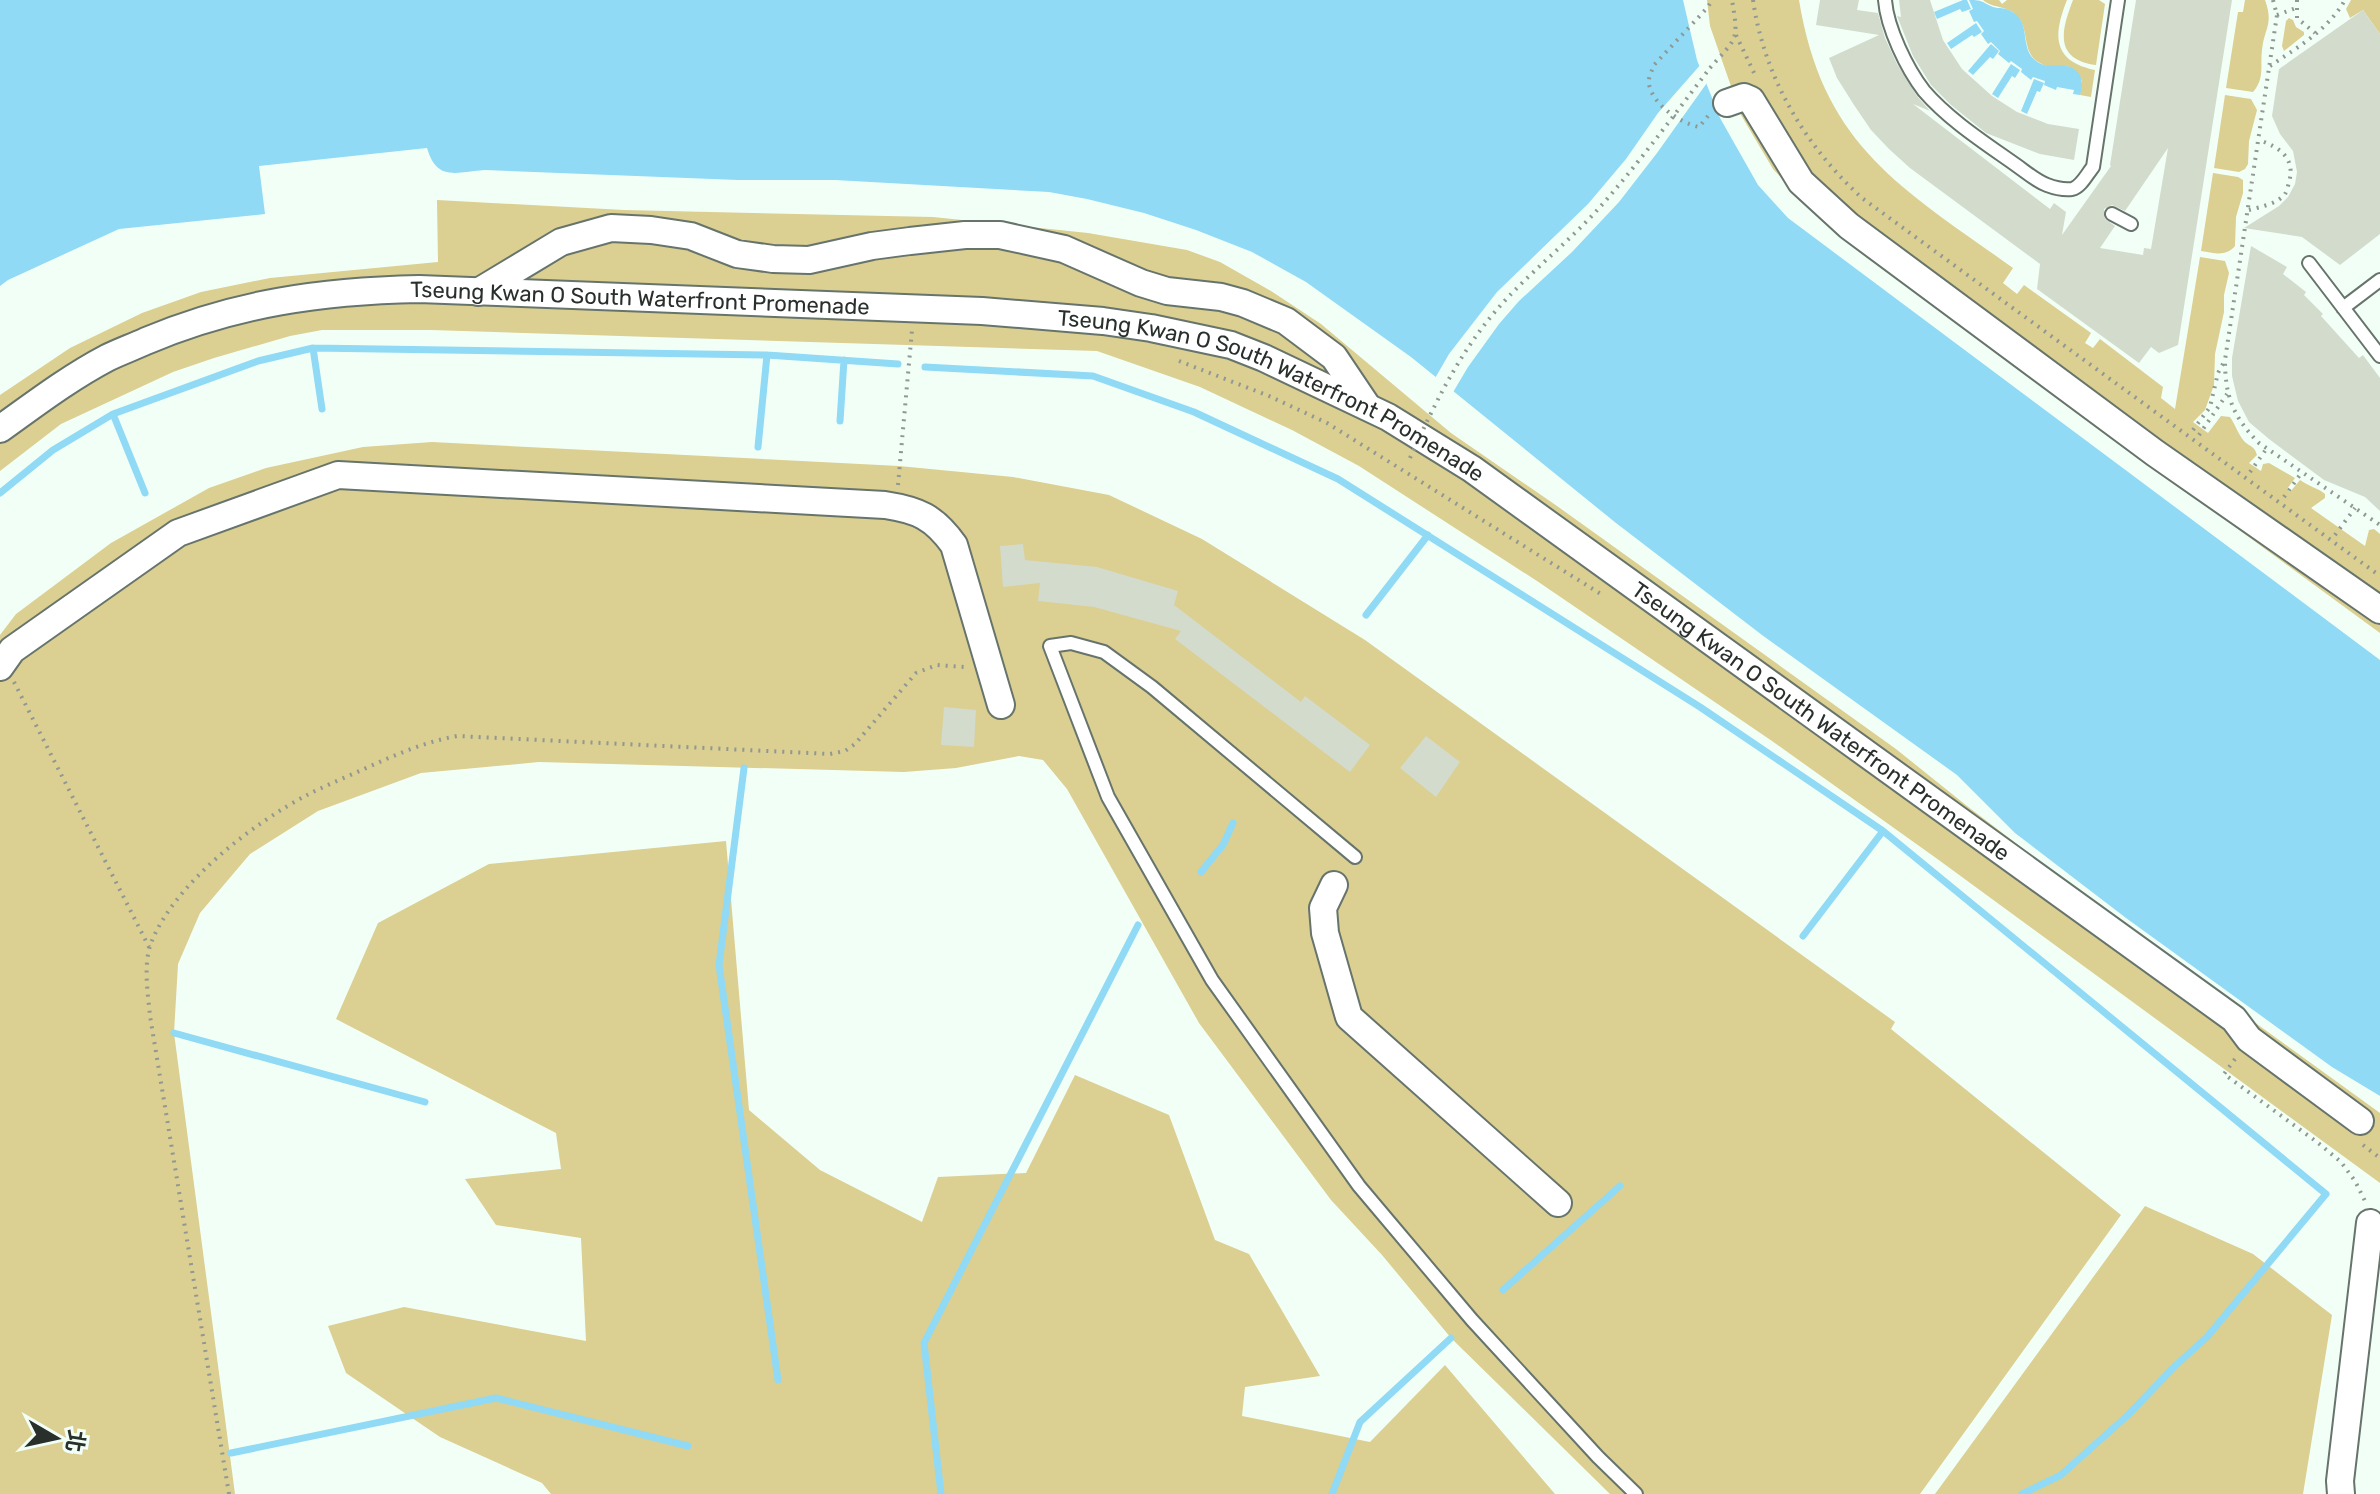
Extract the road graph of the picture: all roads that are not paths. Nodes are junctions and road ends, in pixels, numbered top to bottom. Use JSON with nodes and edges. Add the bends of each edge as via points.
{"nodes":[{"id":1,"x":1885,"y":0,"type":"edge"},
{"id":2,"x":2118,"y":0,"type":"edge"},
{"id":3,"x":1727,"y":103,"type":"road end"},
{"id":4,"x":2077,"y":188,"type":"junction"},
{"id":5,"x":2089,"y":197,"type":"dead end"},
{"id":6,"x":2112,"y":214,"type":"dead end"},
{"id":7,"x":2131,"y":224,"type":"dead end"},
{"id":8,"x":2309,"y":263,"type":"dead end"},
{"id":9,"x":2380,"y":280,"type":"edge"},
{"id":10,"x":478,"y":292,"type":"junction"},
{"id":11,"x":2343,"y":308,"type":"junction"},
{"id":12,"x":2380,"y":356,"type":"edge"},
{"id":13,"x":1367,"y":406,"type":"junction"},
{"id":14,"x":0,"y":429,"type":"edge"},
{"id":15,"x":2380,"y":610,"type":"edge"},
{"id":16,"x":2,"y":664,"type":"edge"},
{"id":17,"x":1001,"y":705,"type":"dead end"},
{"id":18,"x":1355,"y":857,"type":"dead end"},
{"id":19,"x":1334,"y":885,"type":"dead end"},
{"id":20,"x":2360,"y":1132,"type":"road end"},
{"id":21,"x":1558,"y":1203,"type":"dead end"},
{"id":22,"x":2370,"y":1223,"type":"road end"},
{"id":23,"x":1636,"y":1494,"type":"edge"},
{"id":24,"x":2341,"y":1494,"type":"edge"}],
"edges":[{"from":1,"to":4,"type":"lane","via":[[1900,49],[1937,104],[2044,184]]},
{"from":2,"to":4,"type":"lane","via":[[2093,167]]},
{"from":3,"to":15,"type":"street","via":[[1751,100],[1801,182],[1849,226],[2155,453]]},
{"from":4,"to":5,"type":"lane"},
{"from":6,"to":7,"type":"lane"},
{"from":8,"to":11,"type":"lane"},
{"from":9,"to":11,"type":"lane"},
{"from":10,"to":13,"type":"street","name":"Tseung Kwan O South Waterfront Promenade","via":[[864,305],[1103,321],[1231,345]]},
{"from":10,"to":13,"type":"street","via":[[561,242],[611,228],[691,236],[737,254],[797,260],[910,241],[1000,235],[1064,249],[1167,291],[1221,297],[1286,321],[1334,357]]},
{"from":10,"to":14,"type":"street","name":"Tseung Kwan O South Waterfront Promenade","via":[[373,290],[275,301],[213,316],[108,357]]},
{"from":11,"to":12,"type":"lane"},
{"from":13,"to":20,"type":"street","name":"Tseung Kwan O South Waterfront Promenade","via":[[1485,478],[2222,1010]]},
{"from":16,"to":17,"type":"street","via":[[12,650],[178,533],[338,475],[915,510],[954,545]]},
{"from":18,"to":23,"type":"lane","via":[[1104,652],[1071,643],[1050,646],[1108,797],[1212,980],[1359,1186],[1472,1320]]},
{"from":19,"to":21,"type":"street","via":[[1323,908],[1325,933],[1349,1017]]},
{"from":22,"to":24,"type":"street"}]}
